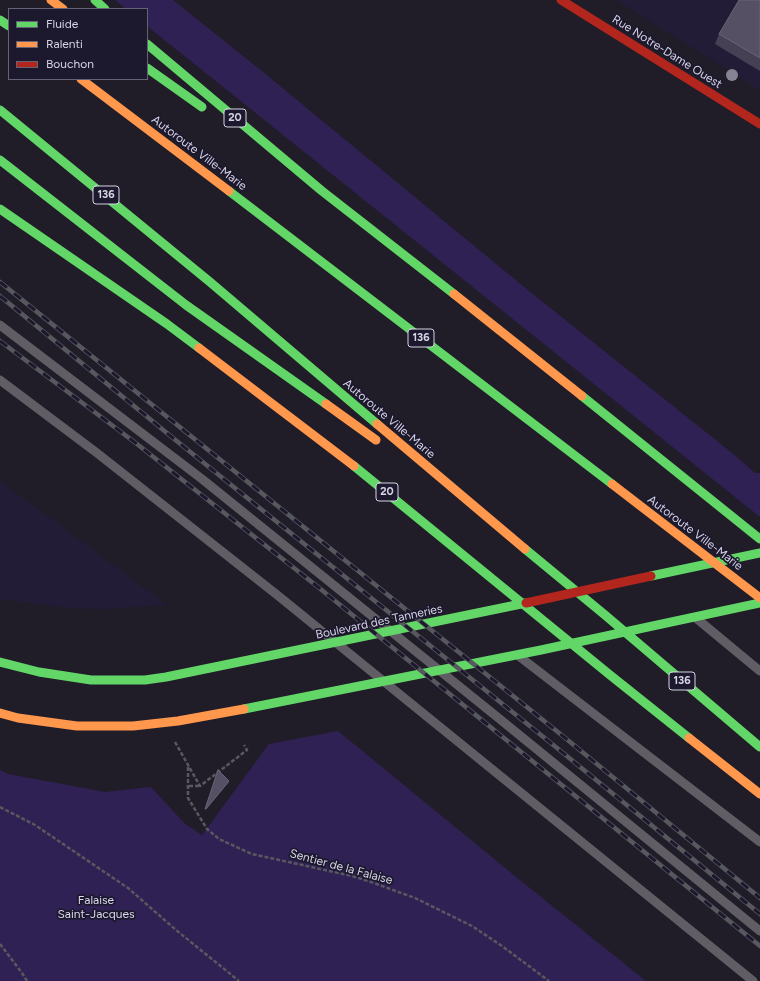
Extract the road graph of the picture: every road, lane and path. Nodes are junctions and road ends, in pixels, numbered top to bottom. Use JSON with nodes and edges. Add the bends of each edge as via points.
{"nodes":[{"id":1,"x":51,"y":0,"type":"edge"},
{"id":2,"x":95,"y":0,"type":"edge"},
{"id":3,"x":561,"y":0,"type":"edge"},
{"id":4,"x":62,"y":8,"type":"edge"},
{"id":5,"x":104,"y":8,"type":"edge"},
{"id":6,"x":148,"y":45,"type":"edge"},
{"id":7,"x":148,"y":69,"type":"edge"},
{"id":8,"x":82,"y":80,"type":"edge"},
{"id":9,"x":0,"y":110,"type":"edge"},
{"id":10,"x":212,"y":114,"type":"dead end"},
{"id":11,"x":760,"y":124,"type":"edge"},
{"id":12,"x":238,"y":132,"type":"dead end"},
{"id":13,"x":0,"y":160,"type":"edge"},
{"id":14,"x":322,"y":192,"type":"junction"},
{"id":15,"x":0,"y":210,"type":"edge"},
{"id":16,"x":0,"y":325,"type":"edge"},
{"id":17,"x":0,"y":380,"type":"edge"},
{"id":18,"x":380,"y":443,"type":"dead end"},
{"id":19,"x":413,"y":466,"type":"dead end"},
{"id":20,"x":497,"y":526,"type":"junction"},
{"id":21,"x":760,"y":539,"type":"edge"},
{"id":22,"x":760,"y":553,"type":"edge"},
{"id":23,"x":760,"y":598,"type":"edge"},
{"id":24,"x":760,"y":603,"type":"edge"},
{"id":25,"x":695,"y":617,"type":"junction"},
{"id":26,"x":517,"y":655,"type":"junction"},
{"id":27,"x":0,"y":662,"type":"edge"},
{"id":28,"x":760,"y":671,"type":"edge"},
{"id":29,"x":0,"y":713,"type":"edge"},
{"id":30,"x":174,"y":742,"type":"dead end"},
{"id":31,"x":244,"y":745,"type":"dead end"},
{"id":32,"x":760,"y":748,"type":"edge"},
{"id":33,"x":188,"y":767,"type":"junction"},
{"id":34,"x":189,"y":786,"type":"junction"},
{"id":35,"x":200,"y":786,"type":"junction"},
{"id":36,"x":760,"y":794,"type":"edge"},
{"id":37,"x":0,"y":807,"type":"edge"},
{"id":38,"x":760,"y":842,"type":"edge"},
{"id":39,"x":760,"y":931,"type":"edge"},
{"id":40,"x":0,"y":944,"type":"edge"},
{"id":41,"x":27,"y":981,"type":"edge"},
{"id":42,"x":239,"y":981,"type":"edge"},
{"id":43,"x":549,"y":981,"type":"edge"},
{"id":44,"x":753,"y":981,"type":"edge"}],
"edges":[{"from":1,"to":4,"type":"main road"},
{"from":2,"to":5,"type":"main road"},
{"from":3,"to":11,"type":"main road","name":"Rue Notre-Dame Ouest"},
{"from":6,"to":14,"type":"main road","number":"20"},
{"from":7,"to":10,"type":"main road"},
{"from":8,"to":23,"type":"main road","name":"Autoroute Ville-Marie","number":"136"},
{"from":9,"to":20,"type":"main road","name":"Autoroute Ville-Marie","number":"136","via":[[204,277]]},
{"from":12,"to":14,"type":"main road"},
{"from":13,"to":18,"type":"main road","via":[[186,305]]},
{"from":14,"to":21,"type":"main road","number":"20","via":[[462,300]]},
{"from":15,"to":36,"type":"main road","number":"20","via":[[167,324],[323,441]]},
{"from":16,"to":39,"type":"lane","via":[[202,479]]},
{"from":17,"to":44,"type":"lane","via":[[98,453],[276,594]]},
{"from":19,"to":20,"type":"main road"},
{"from":20,"to":32,"type":"main road","name":"Autoroute Ville-Marie","number":"136"},
{"from":22,"to":27,"type":"main road","name":"Boulevard des Tanneries","via":[[492,611],[166,677],[145,680],[91,680],[45,673]]},
{"from":24,"to":25,"type":"main road"},
{"from":25,"to":26,"type":"main road"},
{"from":25,"to":28,"type":"lane"},
{"from":26,"to":29,"type":"main road","via":[[280,703],[198,718],[133,726],[77,726]]},
{"from":26,"to":38,"type":"lane"},
{"from":30,"to":33,"type":"path","name":"Sentier de la Falaise"},
{"from":31,"to":35,"type":"path","via":[[247,750]]},
{"from":33,"to":34,"type":"path","name":"Sentier de la Falaise"},
{"from":33,"to":35,"type":"path"},
{"from":34,"to":35,"type":"path"},
{"from":34,"to":43,"type":"path","name":"Sentier de la Falaise","via":[[188,798],[198,816],[207,829],[219,839],[252,854],[352,876],[415,898],[472,926]]},
{"from":37,"to":42,"type":"path","via":[[35,825],[128,888]]},
{"from":40,"to":41,"type":"path"}]}
